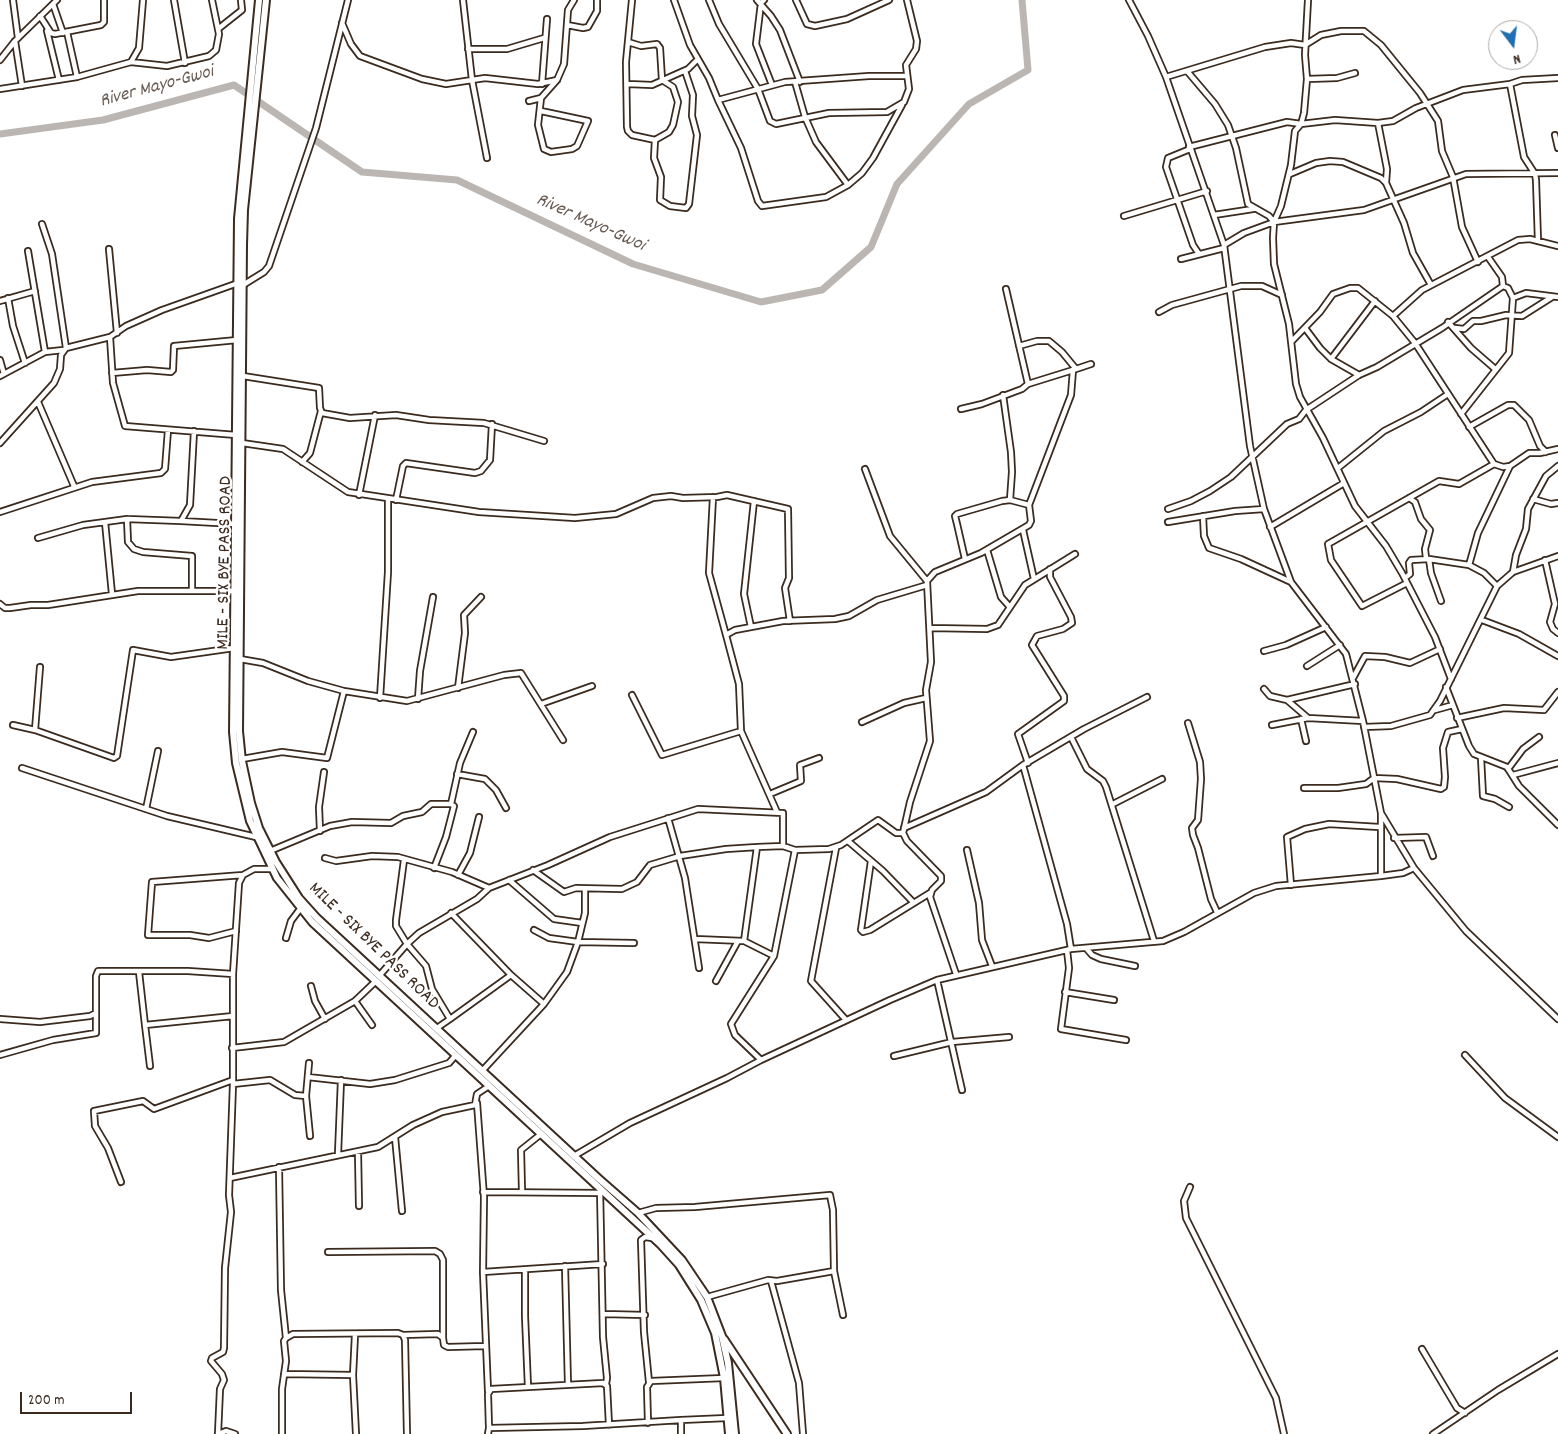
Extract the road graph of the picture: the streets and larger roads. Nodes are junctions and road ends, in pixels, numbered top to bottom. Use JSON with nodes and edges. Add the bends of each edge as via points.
{"nodes":[{"id":1,"x":13,"y":0,"type":"edge"},
{"id":2,"x":104,"y":0,"type":"edge"},
{"id":3,"x":143,"y":0,"type":"edge"},
{"id":4,"x":174,"y":0,"type":"edge"},
{"id":5,"x":212,"y":0,"type":"edge"},
{"id":6,"x":241,"y":0,"type":"edge"},
{"id":7,"x":259,"y":0,"type":"edge"},
{"id":8,"x":266,"y":0,"type":"edge"},
{"id":9,"x":348,"y":0,"type":"edge"},
{"id":10,"x":463,"y":0,"type":"edge"},
{"id":11,"x":574,"y":0,"type":"edge"},
{"id":12,"x":597,"y":0,"type":"edge"},
{"id":13,"x":632,"y":0,"type":"edge"},
{"id":14,"x":674,"y":0,"type":"edge"},
{"id":15,"x":709,"y":0,"type":"edge"},
{"id":16,"x":796,"y":0,"type":"edge"},
{"id":17,"x":889,"y":0,"type":"edge"},
{"id":18,"x":906,"y":0,"type":"edge"},
{"id":19,"x":1129,"y":0,"type":"edge"},
{"id":20,"x":1308,"y":0,"type":"edge"},
{"id":21,"x":761,"y":1,"type":"edge"},
{"id":22,"x":55,"y":2,"type":"edge"},
{"id":23,"x":40,"y":16,"type":"junction"},
{"id":24,"x":547,"y":18,"type":"dead end"},
{"id":25,"x":342,"y":23,"type":"junction"},
{"id":26,"x":567,"y":25,"type":"junction"},
{"id":27,"x":46,"y":26,"type":"junction"},
{"id":28,"x":218,"y":29,"type":"junction"},
{"id":29,"x":65,"y":33,"type":"junction"},
{"id":30,"x":544,"y":38,"type":"junction"},
{"id":31,"x":17,"y":40,"type":"junction"},
{"id":32,"x":628,"y":42,"type":"junction"},
{"id":33,"x":1305,"y":45,"type":"junction"},
{"id":34,"x":468,"y":49,"type":"junction"},
{"id":35,"x":698,"y":59,"type":"junction"},
{"id":36,"x":0,"y":60,"type":"edge"},
{"id":37,"x":131,"y":62,"type":"junction"},
{"id":38,"x":186,"y":62,"type":"junction"},
{"id":39,"x":685,"y":71,"type":"junction"},
{"id":40,"x":1187,"y":71,"type":"junction"},
{"id":41,"x":1355,"y":73,"type":"dead end"},
{"id":42,"x":906,"y":76,"type":"junction"},
{"id":43,"x":76,"y":77,"type":"junction"},
{"id":44,"x":1166,"y":77,"type":"junction"},
{"id":45,"x":1558,"y":78,"type":"edge"},
{"id":46,"x":1307,"y":79,"type":"junction"},
{"id":47,"x":60,"y":80,"type":"junction"},
{"id":48,"x":472,"y":80,"type":"junction"},
{"id":49,"x":557,"y":80,"type":"junction"},
{"id":50,"x":662,"y":80,"type":"junction"},
{"id":51,"x":797,"y":82,"type":"junction"},
{"id":52,"x":542,"y":84,"type":"junction"},
{"id":53,"x":628,"y":84,"type":"junction"},
{"id":54,"x":1510,"y":84,"type":"junction"},
{"id":55,"x":772,"y":85,"type":"junction"},
{"id":56,"x":22,"y":86,"type":"junction"},
{"id":57,"x":0,"y":89,"type":"edge"},
{"id":58,"x":758,"y":89,"type":"junction"},
{"id":59,"x":541,"y":98,"type":"junction"},
{"id":60,"x":718,"y":100,"type":"junction"},
{"id":61,"x":529,"y":101,"type":"dead end"},
{"id":62,"x":904,"y":102,"type":"junction"},
{"id":63,"x":1428,"y":104,"type":"junction"},
{"id":64,"x":541,"y":111,"type":"junction"},
{"id":65,"x":805,"y":117,"type":"junction"},
{"id":66,"x":1301,"y":124,"type":"junction"},
{"id":67,"x":1378,"y":124,"type":"junction"},
{"id":68,"x":1232,"y":134,"type":"junction"},
{"id":69,"x":1555,"y":135,"type":"dead end"},
{"id":70,"x":655,"y":140,"type":"junction"},
{"id":71,"x":1189,"y":148,"type":"junction"},
{"id":72,"x":1558,"y":148,"type":"edge"},
{"id":73,"x":487,"y":158,"type":"dead end"},
{"id":74,"x":1558,"y":173,"type":"edge"},
{"id":75,"x":1290,"y":174,"type":"junction"},
{"id":76,"x":1535,"y":174,"type":"junction"},
{"id":77,"x":1453,"y":177,"type":"junction"},
{"id":78,"x":1386,"y":183,"type":"junction"},
{"id":79,"x":848,"y":185,"type":"junction"},
{"id":80,"x":1206,"y":191,"type":"junction"},
{"id":81,"x":1178,"y":200,"type":"junction"},
{"id":82,"x":1394,"y":200,"type":"junction"},
{"id":83,"x":1254,"y":208,"type":"junction"},
{"id":84,"x":1214,"y":215,"type":"junction"},
{"id":85,"x":1124,"y":216,"type":"dead end"},
{"id":86,"x":1274,"y":222,"type":"junction"},
{"id":87,"x":42,"y":224,"type":"dead end"},
{"id":88,"x":1538,"y":241,"type":"junction"},
{"id":89,"x":1224,"y":246,"type":"junction"},
{"id":90,"x":1558,"y":246,"type":"edge"},
{"id":91,"x":108,"y":248,"type":"dead end"},
{"id":92,"x":28,"y":251,"type":"dead end"},
{"id":93,"x":1199,"y":254,"type":"junction"},
{"id":94,"x":1488,"y":257,"type":"junction"},
{"id":95,"x":1181,"y":260,"type":"dead end"},
{"id":96,"x":1478,"y":262,"type":"junction"},
{"id":97,"x":240,"y":284,"type":"junction"},
{"id":98,"x":1431,"y":285,"type":"junction"},
{"id":99,"x":1502,"y":286,"type":"junction"},
{"id":100,"x":1230,"y":288,"type":"junction"},
{"id":101,"x":1006,"y":289,"type":"dead end"},
{"id":102,"x":35,"y":291,"type":"junction"},
{"id":103,"x":1282,"y":295,"type":"junction"},
{"id":104,"x":1552,"y":297,"type":"junction"},
{"id":105,"x":1558,"y":297,"type":"edge"},
{"id":106,"x":8,"y":298,"type":"junction"},
{"id":107,"x":1513,"y":298,"type":"junction"},
{"id":108,"x":0,"y":301,"type":"edge"},
{"id":109,"x":1375,"y":301,"type":"junction"},
{"id":110,"x":1159,"y":312,"type":"dead end"},
{"id":111,"x":1512,"y":315,"type":"junction"},
{"id":112,"x":1393,"y":316,"type":"junction"},
{"id":113,"x":1448,"y":322,"type":"junction"},
{"id":114,"x":1305,"y":328,"type":"junction"},
{"id":115,"x":1454,"y":328,"type":"junction"},
{"id":116,"x":117,"y":333,"type":"junction"},
{"id":117,"x":110,"y":337,"type":"junction"},
{"id":118,"x":237,"y":340,"type":"junction"},
{"id":119,"x":1292,"y":341,"type":"junction"},
{"id":120,"x":1415,"y":343,"type":"junction"},
{"id":121,"x":1019,"y":346,"type":"junction"},
{"id":122,"x":65,"y":349,"type":"junction"},
{"id":123,"x":45,"y":352,"type":"junction"},
{"id":124,"x":1331,"y":359,"type":"junction"},
{"id":125,"x":0,"y":360,"type":"edge"},
{"id":126,"x":25,"y":363,"type":"junction"},
{"id":127,"x":1090,"y":364,"type":"dead end"},
{"id":128,"x":240,"y":367,"type":"junction"},
{"id":129,"x":1494,"y":368,"type":"junction"},
{"id":130,"x":1074,"y":370,"type":"junction"},
{"id":131,"x":112,"y":373,"type":"junction"},
{"id":132,"x":2,"y":375,"type":"edge"},
{"id":133,"x":1359,"y":375,"type":"junction"},
{"id":134,"x":243,"y":376,"type":"junction"},
{"id":135,"x":1028,"y":384,"type":"junction"},
{"id":136,"x":1448,"y":394,"type":"junction"},
{"id":137,"x":1003,"y":396,"type":"junction"},
{"id":138,"x":38,"y":402,"type":"junction"},
{"id":139,"x":961,"y":408,"type":"dead end"},
{"id":140,"x":1306,"y":410,"type":"junction"},
{"id":141,"x":321,"y":411,"type":"junction"},
{"id":142,"x":1460,"y":414,"type":"junction"},
{"id":143,"x":375,"y":415,"type":"junction"},
{"id":144,"x":492,"y":424,"type":"junction"},
{"id":145,"x":1469,"y":427,"type":"junction"},
{"id":146,"x":168,"y":430,"type":"junction"},
{"id":147,"x":194,"y":431,"type":"junction"},
{"id":148,"x":236,"y":435,"type":"junction"},
{"id":149,"x":544,"y":441,"type":"dead end"},
{"id":150,"x":0,"y":443,"type":"edge"},
{"id":151,"x":242,"y":443,"type":"junction"},
{"id":152,"x":1558,"y":449,"type":"edge"},
{"id":153,"x":1546,"y":452,"type":"junction"},
{"id":154,"x":1252,"y":458,"type":"junction"},
{"id":155,"x":302,"y":462,"type":"junction"},
{"id":156,"x":1494,"y":464,"type":"junction"},
{"id":157,"x":1510,"y":466,"type":"junction"},
{"id":158,"x":1558,"y":466,"type":"edge"},
{"id":159,"x":1338,"y":468,"type":"junction"},
{"id":160,"x":865,"y":469,"type":"dead end"},
{"id":161,"x":1344,"y":483,"type":"junction"},
{"id":162,"x":74,"y":486,"type":"junction"},
{"id":163,"x":359,"y":495,"type":"junction"},
{"id":164,"x":713,"y":497,"type":"junction"},
{"id":165,"x":1409,"y":498,"type":"junction"},
{"id":166,"x":388,"y":499,"type":"junction"},
{"id":167,"x":1533,"y":499,"type":"junction"},
{"id":168,"x":396,"y":500,"type":"junction"},
{"id":169,"x":1010,"y":500,"type":"junction"},
{"id":170,"x":754,"y":501,"type":"junction"},
{"id":171,"x":1558,"y":503,"type":"edge"},
{"id":172,"x":1029,"y":505,"type":"junction"},
{"id":173,"x":1168,"y":509,"type":"dead end"},
{"id":174,"x":1264,"y":509,"type":"junction"},
{"id":175,"x":0,"y":512,"type":"edge"},
{"id":176,"x":1203,"y":516,"type":"junction"},
{"id":177,"x":127,"y":519,"type":"junction"},
{"id":178,"x":180,"y":521,"type":"junction"},
{"id":179,"x":105,"y":522,"type":"junction"},
{"id":180,"x":1168,"y":522,"type":"dead end"},
{"id":181,"x":1368,"y":522,"type":"junction"},
{"id":182,"x":235,"y":524,"type":"junction"},
{"id":183,"x":1270,"y":527,"type":"junction"},
{"id":184,"x":1023,"y":530,"type":"junction"},
{"id":185,"x":38,"y":538,"type":"dead end"},
{"id":186,"x":986,"y":550,"type":"junction"},
{"id":187,"x":1075,"y":554,"type":"dead end"},
{"id":188,"x":1558,"y":556,"type":"edge"},
{"id":189,"x":1428,"y":558,"type":"junction"},
{"id":190,"x":965,"y":559,"type":"junction"},
{"id":191,"x":1546,"y":560,"type":"junction"},
{"id":192,"x":1469,"y":565,"type":"junction"},
{"id":193,"x":1050,"y":569,"type":"junction"},
{"id":194,"x":1514,"y":572,"type":"junction"},
{"id":195,"x":1405,"y":578,"type":"junction"},
{"id":196,"x":1034,"y":579,"type":"junction"},
{"id":197,"x":1291,"y":582,"type":"junction"},
{"id":198,"x":927,"y":583,"type":"junction"},
{"id":199,"x":1407,"y":583,"type":"junction"},
{"id":200,"x":1497,"y":586,"type":"junction"},
{"id":201,"x":1552,"y":589,"type":"junction"},
{"id":202,"x":235,"y":590,"type":"junction"},
{"id":203,"x":192,"y":591,"type":"junction"},
{"id":204,"x":112,"y":594,"type":"junction"},
{"id":205,"x":433,"y":597,"type":"dead end"},
{"id":206,"x":481,"y":597,"type":"dead end"},
{"id":207,"x":1558,"y":597,"type":"edge"},
{"id":208,"x":1441,"y":601,"type":"dead end"},
{"id":209,"x":0,"y":604,"type":"edge"},
{"id":210,"x":1009,"y":606,"type":"junction"},
{"id":211,"x":1482,"y":620,"type":"junction"},
{"id":212,"x":790,"y":621,"type":"junction"},
{"id":213,"x":751,"y":627,"type":"junction"},
{"id":214,"x":1326,"y":627,"type":"junction"},
{"id":215,"x":930,"y":628,"type":"junction"},
{"id":216,"x":1558,"y":633,"type":"edge"},
{"id":217,"x":726,"y":635,"type":"junction"},
{"id":218,"x":1340,"y":645,"type":"junction"},
{"id":219,"x":234,"y":648,"type":"junction"},
{"id":220,"x":1440,"y":649,"type":"junction"},
{"id":221,"x":1264,"y":651,"type":"dead end"},
{"id":222,"x":1558,"y":656,"type":"edge"},
{"id":223,"x":240,"y":659,"type":"junction"},
{"id":224,"x":1307,"y":666,"type":"dead end"},
{"id":225,"x":40,"y":667,"type":"dead end"},
{"id":226,"x":1353,"y":678,"type":"junction"},
{"id":227,"x":1451,"y":679,"type":"junction"},
{"id":228,"x":1355,"y":684,"type":"junction"},
{"id":229,"x":592,"y":686,"type":"dead end"},
{"id":230,"x":1446,"y":687,"type":"junction"},
{"id":231,"x":458,"y":688,"type":"junction"},
{"id":232,"x":1264,"y":689,"type":"dead end"},
{"id":233,"x":344,"y":691,"type":"junction"},
{"id":234,"x":1558,"y":692,"type":"edge"},
{"id":235,"x":632,"y":695,"type":"dead end"},
{"id":236,"x":1148,"y":697,"type":"dead end"},
{"id":237,"x":380,"y":698,"type":"junction"},
{"id":238,"x":926,"y":698,"type":"junction"},
{"id":239,"x":418,"y":699,"type":"junction"},
{"id":240,"x":1287,"y":700,"type":"junction"},
{"id":241,"x":541,"y":704,"type":"junction"},
{"id":242,"x":1453,"y":704,"type":"junction"},
{"id":243,"x":1435,"y":710,"type":"junction"},
{"id":244,"x":1308,"y":718,"type":"junction"},
{"id":245,"x":1457,"y":718,"type":"junction"},
{"id":246,"x":1301,"y":719,"type":"junction"},
{"id":247,"x":1363,"y":721,"type":"junction"},
{"id":248,"x":862,"y":722,"type":"dead end"},
{"id":249,"x":1188,"y":723,"type":"dead end"},
{"id":250,"x":13,"y":725,"type":"dead end"},
{"id":251,"x":1272,"y":725,"type":"dead end"},
{"id":252,"x":1364,"y":727,"type":"junction"},
{"id":253,"x":1462,"y":729,"type":"junction"},
{"id":254,"x":36,"y":730,"type":"junction"},
{"id":255,"x":741,"y":731,"type":"junction"},
{"id":256,"x":473,"y":732,"type":"dead end"},
{"id":257,"x":1071,"y":737,"type":"junction"},
{"id":258,"x":1539,"y":737,"type":"dead end"},
{"id":259,"x":563,"y":740,"type":"dead end"},
{"id":260,"x":1306,"y":741,"type":"dead end"},
{"id":261,"x":158,"y":751,"type":"dead end"},
{"id":262,"x":819,"y":758,"type":"dead end"},
{"id":263,"x":1481,"y":758,"type":"junction"},
{"id":264,"x":242,"y":759,"type":"junction"},
{"id":265,"x":1558,"y":763,"type":"edge"},
{"id":266,"x":1025,"y":764,"type":"junction"},
{"id":267,"x":22,"y":768,"type":"dead end"},
{"id":268,"x":1508,"y":769,"type":"junction"},
{"id":269,"x":324,"y":772,"type":"dead end"},
{"id":270,"x":457,"y":774,"type":"junction"},
{"id":271,"x":1513,"y":775,"type":"junction"},
{"id":272,"x":1374,"y":778,"type":"junction"},
{"id":273,"x":1162,"y":779,"type":"dead end"},
{"id":274,"x":1304,"y":788,"type":"dead end"},
{"id":275,"x":770,"y":794,"type":"junction"},
{"id":276,"x":451,"y":804,"type":"junction"},
{"id":277,"x":1113,"y":804,"type":"junction"},
{"id":278,"x":1509,"y":807,"type":"dead end"},
{"id":279,"x":506,"y":808,"type":"dead end"},
{"id":280,"x":146,"y":809,"type":"junction"},
{"id":281,"x":777,"y":812,"type":"junction"},
{"id":282,"x":1381,"y":813,"type":"junction"},
{"id":283,"x":1558,"y":814,"type":"edge"},
{"id":284,"x":479,"y":817,"type":"dead end"},
{"id":285,"x":668,"y":818,"type":"junction"},
{"id":286,"x":1552,"y":818,"type":"junction"},
{"id":287,"x":1558,"y":825,"type":"edge"},
{"id":288,"x":1379,"y":827,"type":"junction"},
{"id":289,"x":904,"y":830,"type":"junction"},
{"id":290,"x":320,"y":831,"type":"junction"},
{"id":291,"x":256,"y":837,"type":"junction"},
{"id":292,"x":1394,"y":838,"type":"junction"},
{"id":293,"x":848,"y":841,"type":"junction"},
{"id":294,"x":783,"y":846,"type":"junction"},
{"id":295,"x":757,"y":847,"type":"junction"},
{"id":296,"x":836,"y":848,"type":"junction"},
{"id":297,"x":795,"y":850,"type":"junction"},
{"id":298,"x":967,"y":850,"type":"dead end"},
{"id":299,"x":270,"y":851,"type":"junction"},
{"id":300,"x":680,"y":856,"type":"junction"},
{"id":301,"x":1433,"y":856,"type":"dead end"},
{"id":302,"x":325,"y":858,"type":"dead end"},
{"id":303,"x":404,"y":860,"type":"junction"},
{"id":304,"x":871,"y":861,"type":"junction"},
{"id":305,"x":434,"y":868,"type":"junction"},
{"id":306,"x":1414,"y":868,"type":"junction"},
{"id":307,"x":272,"y":869,"type":"junction"},
{"id":308,"x":533,"y":870,"type":"junction"},
{"id":309,"x":243,"y":875,"type":"junction"},
{"id":310,"x":458,"y":875,"type":"junction"},
{"id":311,"x":1381,"y":876,"type":"junction"},
{"id":312,"x":509,"y":880,"type":"junction"},
{"id":313,"x":1291,"y":885,"type":"junction"},
{"id":314,"x":489,"y":888,"type":"junction"},
{"id":315,"x":585,"y":889,"type":"junction"},
{"id":316,"x":930,"y":893,"type":"junction"},
{"id":317,"x":913,"y":902,"type":"junction"},
{"id":318,"x":300,"y":909,"type":"junction"},
{"id":319,"x":451,"y":912,"type":"junction"},
{"id":320,"x":1217,"y":912,"type":"junction"},
{"id":321,"x":582,"y":923,"type":"junction"},
{"id":322,"x":534,"y":930,"type":"dead end"},
{"id":323,"x":236,"y":931,"type":"junction"},
{"id":324,"x":286,"y":938,"type":"dead end"},
{"id":325,"x":695,"y":939,"type":"junction"},
{"id":326,"x":738,"y":941,"type":"junction"},
{"id":327,"x":578,"y":942,"type":"junction"},
{"id":328,"x":744,"y":942,"type":"junction"},
{"id":329,"x":1154,"y":942,"type":"junction"},
{"id":330,"x":634,"y":943,"type":"dead end"},
{"id":331,"x":407,"y":944,"type":"junction"},
{"id":332,"x":1086,"y":948,"type":"junction"},
{"id":333,"x":1069,"y":950,"type":"junction"},
{"id":334,"x":774,"y":956,"type":"junction"},
{"id":335,"x":992,"y":966,"type":"junction"},
{"id":336,"x":1135,"y":966,"type":"dead end"},
{"id":337,"x":699,"y":968,"type":"dead end"},
{"id":338,"x":139,"y":972,"type":"junction"},
{"id":339,"x":234,"y":974,"type":"junction"},
{"id":340,"x":956,"y":974,"type":"junction"},
{"id":341,"x":511,"y":975,"type":"junction"},
{"id":342,"x":378,"y":978,"type":"junction"},
{"id":343,"x":938,"y":980,"type":"junction"},
{"id":344,"x":716,"y":981,"type":"dead end"},
{"id":345,"x":311,"y":986,"type":"dead end"},
{"id":346,"x":1065,"y":992,"type":"junction"},
{"id":347,"x":1114,"y":1000,"type":"dead end"},
{"id":348,"x":355,"y":1001,"type":"junction"},
{"id":349,"x":544,"y":1004,"type":"junction"},
{"id":350,"x":96,"y":1013,"type":"junction"},
{"id":351,"x":233,"y":1016,"type":"junction"},
{"id":352,"x":0,"y":1018,"type":"edge"},
{"id":353,"x":325,"y":1019,"type":"junction"},
{"id":354,"x":450,"y":1019,"type":"junction"},
{"id":355,"x":1558,"y":1019,"type":"edge"},
{"id":356,"x":846,"y":1020,"type":"junction"},
{"id":357,"x":145,"y":1025,"type":"junction"},
{"id":358,"x":372,"y":1025,"type":"dead end"},
{"id":359,"x":437,"y":1028,"type":"junction"},
{"id":360,"x":1010,"y":1037,"type":"dead end"},
{"id":361,"x":1126,"y":1040,"type":"dead end"},
{"id":362,"x":952,"y":1042,"type":"junction"},
{"id":363,"x":232,"y":1048,"type":"junction"},
{"id":364,"x":0,"y":1055,"type":"edge"},
{"id":365,"x":456,"y":1055,"type":"junction"},
{"id":366,"x":1465,"y":1055,"type":"dead end"},
{"id":367,"x":894,"y":1056,"type":"dead end"},
{"id":368,"x":761,"y":1060,"type":"junction"},
{"id":369,"x":309,"y":1063,"type":"dead end"},
{"id":370,"x":150,"y":1066,"type":"dead end"},
{"id":371,"x":482,"y":1071,"type":"junction"},
{"id":372,"x":308,"y":1077,"type":"junction"},
{"id":373,"x":341,"y":1080,"type":"junction"},
{"id":374,"x":233,"y":1082,"type":"junction"},
{"id":375,"x":489,"y":1086,"type":"junction"},
{"id":376,"x":962,"y":1090,"type":"dead end"},
{"id":377,"x":502,"y":1094,"type":"junction"},
{"id":378,"x":306,"y":1096,"type":"junction"},
{"id":379,"x":477,"y":1103,"type":"junction"},
{"id":380,"x":541,"y":1134,"type":"junction"},
{"id":381,"x":310,"y":1136,"type":"dead end"},
{"id":382,"x":395,"y":1137,"type":"junction"},
{"id":383,"x":1558,"y":1137,"type":"edge"},
{"id":384,"x":358,"y":1152,"type":"junction"},
{"id":385,"x":338,"y":1154,"type":"junction"},
{"id":386,"x":574,"y":1156,"type":"junction"},
{"id":387,"x":279,"y":1167,"type":"junction"},
{"id":388,"x":230,"y":1178,"type":"junction"},
{"id":389,"x":121,"y":1182,"type":"dead end"},
{"id":390,"x":1190,"y":1188,"type":"dead end"},
{"id":391,"x":522,"y":1191,"type":"junction"},
{"id":392,"x":600,"y":1191,"type":"junction"},
{"id":393,"x":483,"y":1192,"type":"junction"},
{"id":394,"x":358,"y":1206,"type":"dead end"},
{"id":395,"x":402,"y":1211,"type":"dead end"},
{"id":396,"x":638,"y":1213,"type":"junction"},
{"id":397,"x":654,"y":1238,"type":"junction"},
{"id":398,"x":328,"y":1252,"type":"dead end"},
{"id":399,"x":603,"y":1264,"type":"junction"},
{"id":400,"x":565,"y":1266,"type":"junction"},
{"id":401,"x":526,"y":1270,"type":"junction"},
{"id":402,"x":834,"y":1271,"type":"junction"},
{"id":403,"x":483,"y":1272,"type":"junction"},
{"id":404,"x":771,"y":1281,"type":"junction"},
{"id":405,"x":707,"y":1297,"type":"junction"},
{"id":406,"x":604,"y":1314,"type":"junction"},
{"id":407,"x":645,"y":1315,"type":"junction"},
{"id":408,"x":843,"y":1315,"type":"dead end"},
{"id":409,"x":710,"y":1320,"type":"junction"},
{"id":410,"x":355,"y":1335,"type":"junction"},
{"id":411,"x":402,"y":1335,"type":"junction"},
{"id":412,"x":722,"y":1336,"type":"junction"},
{"id":413,"x":286,"y":1338,"type":"junction"},
{"id":414,"x":443,"y":1338,"type":"junction"},
{"id":415,"x":485,"y":1346,"type":"junction"},
{"id":416,"x":1422,"y":1349,"type":"dead end"},
{"id":417,"x":1558,"y":1354,"type":"edge"},
{"id":418,"x":284,"y":1374,"type":"junction"},
{"id":419,"x":353,"y":1375,"type":"junction"},
{"id":420,"x":724,"y":1378,"type":"junction"},
{"id":421,"x":649,"y":1382,"type":"junction"},
{"id":422,"x":606,"y":1384,"type":"junction"},
{"id":423,"x":568,"y":1385,"type":"junction"},
{"id":424,"x":528,"y":1387,"type":"junction"},
{"id":425,"x":488,"y":1391,"type":"junction"},
{"id":426,"x":1465,"y":1413,"type":"junction"},
{"id":427,"x":727,"y":1418,"type":"junction"},
{"id":428,"x":681,"y":1420,"type":"junction"},
{"id":429,"x":648,"y":1423,"type":"junction"},
{"id":430,"x":610,"y":1425,"type":"junction"},
{"id":431,"x":569,"y":1427,"type":"junction"},
{"id":432,"x":531,"y":1428,"type":"junction"},
{"id":433,"x":489,"y":1431,"type":"edge"},
{"id":434,"x":218,"y":1434,"type":"edge"},
{"id":435,"x":235,"y":1434,"type":"edge"},
{"id":436,"x":282,"y":1434,"type":"edge"},
{"id":437,"x":356,"y":1434,"type":"edge"},
{"id":438,"x":406,"y":1434,"type":"edge"},
{"id":439,"x":531,"y":1434,"type":"edge"},
{"id":440,"x":569,"y":1434,"type":"edge"},
{"id":441,"x":681,"y":1434,"type":"edge"},
{"id":442,"x":729,"y":1434,"type":"edge"},
{"id":443,"x":735,"y":1434,"type":"edge"},
{"id":444,"x":788,"y":1434,"type":"edge"},
{"id":445,"x":803,"y":1434,"type":"edge"},
{"id":446,"x":1284,"y":1434,"type":"edge"},
{"id":447,"x":1433,"y":1434,"type":"edge"}],
"edges":[{"from":1,"to":31,"type":"street"},
{"from":2,"to":29,"type":"street","via":[[103,24]]},
{"from":3,"to":37,"type":"street","via":[[139,48]]},
{"from":4,"to":38,"type":"street"},
{"from":5,"to":28,"type":"street"},
{"from":6,"to":28,"type":"street","via":[[242,10]]},
{"from":7,"to":97,"type":"street","via":[[239,199]]},
{"from":8,"to":97,"type":"street","name":"MILE - SIX BYE PASS ROAD","via":[[244,210]]},
{"from":9,"to":25,"type":"street"},
{"from":10,"to":34,"type":"street"},
{"from":11,"to":26,"type":"street","via":[[568,10]]},
{"from":12,"to":26,"type":"street","via":[[597,11],[588,27]]},
{"from":13,"to":32,"type":"street"},
{"from":14,"to":35,"type":"street"},
{"from":15,"to":58,"type":"street","via":[[719,24]]},
{"from":16,"to":17,"type":"street","via":[[807,24],[815,26],[847,19]]},
{"from":18,"to":42,"type":"street","via":[[917,41],[906,65]]},
{"from":19,"to":44,"type":"street"},
{"from":20,"to":33,"type":"street"},
{"from":21,"to":51,"type":"street","via":[[780,30]]},
{"from":21,"to":55,"type":"street","via":[[756,44]]},
{"from":22,"to":23,"type":"street"},
{"from":22,"to":29,"type":"street"},
{"from":23,"to":27,"type":"street"},
{"from":23,"to":31,"type":"street"},
{"from":24,"to":30,"type":"street"},
{"from":25,"to":48,"type":"street","via":[[360,56],[372,63],[446,84]]},
{"from":25,"to":97,"type":"street","via":[[313,137],[269,266]]},
{"from":26,"to":49,"type":"street","via":[[564,64]]},
{"from":27,"to":29,"type":"street","via":[[50,33]]},
{"from":27,"to":47,"type":"street"},
{"from":28,"to":38,"type":"street","via":[[214,53]]},
{"from":29,"to":43,"type":"street"},
{"from":30,"to":34,"type":"street","via":[[507,50]]},
{"from":30,"to":52,"type":"street"},
{"from":31,"to":36,"type":"street"},
{"from":31,"to":56,"type":"street"},
{"from":32,"to":50,"type":"street","via":[[641,46],[657,44]]},
{"from":32,"to":53,"type":"street"},
{"from":33,"to":40,"type":"street","via":[[1265,47]]},
{"from":33,"to":46,"type":"street"},
{"from":33,"to":63,"type":"street","via":[[1320,35],[1364,31],[1381,45]]},
{"from":34,"to":48,"type":"street"},
{"from":35,"to":39,"type":"street"},
{"from":35,"to":60,"type":"street"},
{"from":37,"to":38,"type":"street","via":[[167,66]]},
{"from":37,"to":43,"type":"street"},
{"from":39,"to":50,"type":"street"},
{"from":39,"to":70,"type":"street","via":[[693,95],[692,116],[697,135],[686,208],[670,206],[660,200],[661,177],[654,158]]},
{"from":40,"to":44,"type":"street"},
{"from":40,"to":68,"type":"street","via":[[1216,104]]},
{"from":41,"to":46,"type":"street","via":[[1337,78]]},
{"from":42,"to":51,"type":"street"},
{"from":42,"to":62,"type":"street","via":[[908,95]]},
{"from":43,"to":47,"type":"street"},
{"from":44,"to":71,"type":"street"},
{"from":45,"to":54,"type":"street"},
{"from":46,"to":66,"type":"street"},
{"from":47,"to":56,"type":"street"},
{"from":48,"to":52,"type":"street","via":[[490,78]]},
{"from":48,"to":73,"type":"street"},
{"from":49,"to":52,"type":"street"},
{"from":49,"to":59,"type":"street"},
{"from":50,"to":53,"type":"street","via":[[645,86]]},
{"from":50,"to":70,"type":"street","via":[[673,87],[678,102],[673,125]]},
{"from":51,"to":55,"type":"street"},
{"from":51,"to":65,"type":"street"},
{"from":53,"to":70,"type":"street","via":[[628,132]]},
{"from":54,"to":63,"type":"street","via":[[1463,90]]},
{"from":54,"to":76,"type":"street","via":[[1524,157]]},
{"from":55,"to":58,"type":"street"},
{"from":56,"to":57,"type":"street"},
{"from":58,"to":60,"type":"street"},
{"from":58,"to":65,"type":"street","via":[[773,123]]},
{"from":59,"to":61,"type":"street"},
{"from":59,"to":64,"type":"street"},
{"from":60,"to":79,"type":"street","via":[[741,148],[760,204],[766,206],[826,197]]},
{"from":62,"to":65,"type":"street","via":[[887,112],[829,113]]},
{"from":62,"to":79,"type":"street","via":[[874,158]]},
{"from":63,"to":67,"type":"street","via":[[1393,121]]},
{"from":63,"to":77,"type":"street","via":[[1438,121],[1442,152]]},
{"from":64,"to":64,"type":"street","via":[[538,124],[544,149],[551,152],[577,146],[588,120]]},
{"from":65,"to":79,"type":"street","via":[[816,142]]},
{"from":66,"to":67,"type":"street","via":[[1335,120]]},
{"from":66,"to":68,"type":"street","via":[[1286,122]]},
{"from":66,"to":75,"type":"street","via":[[1295,131]]},
{"from":67,"to":78,"type":"street","via":[[1387,169]]},
{"from":68,"to":71,"type":"street"},
{"from":68,"to":83,"type":"street","via":[[1246,199]]},
{"from":69,"to":72,"type":"street"},
{"from":71,"to":80,"type":"street"},
{"from":71,"to":81,"type":"street","via":[[1166,161]]},
{"from":74,"to":76,"type":"street"},
{"from":75,"to":78,"type":"street","via":[[1316,163],[1343,162],[1376,175]]},
{"from":75,"to":86,"type":"street"},
{"from":76,"to":77,"type":"street","via":[[1479,172]]},
{"from":76,"to":88,"type":"street"},
{"from":77,"to":82,"type":"street"},
{"from":77,"to":96,"type":"street","via":[[1462,226]]},
{"from":78,"to":82,"type":"street"},
{"from":80,"to":81,"type":"street"},
{"from":80,"to":84,"type":"street"},
{"from":81,"to":85,"type":"street"},
{"from":81,"to":93,"type":"street","via":[[1192,245]]},
{"from":82,"to":86,"type":"street","via":[[1344,214]]},
{"from":82,"to":98,"type":"street","via":[[1413,253]]},
{"from":83,"to":84,"type":"street"},
{"from":83,"to":86,"type":"street","via":[[1270,216]]},
{"from":84,"to":89,"type":"street"},
{"from":86,"to":89,"type":"street","via":[[1244,232]]},
{"from":86,"to":103,"type":"street","via":[[1272,250]]},
{"from":87,"to":122,"type":"street","via":[[52,254]]},
{"from":88,"to":90,"type":"street"},
{"from":88,"to":94,"type":"street","via":[[1523,238]]},
{"from":89,"to":93,"type":"street"},
{"from":89,"to":100,"type":"street"},
{"from":91,"to":116,"type":"street"},
{"from":92,"to":102,"type":"street"},
{"from":93,"to":95,"type":"street"},
{"from":94,"to":96,"type":"street"},
{"from":94,"to":99,"type":"street","via":[[1502,277]]},
{"from":96,"to":98,"type":"street"},
{"from":97,"to":116,"type":"street","via":[[162,310]]},
{"from":97,"to":118,"type":"street"},
{"from":97,"to":128,"type":"street","name":"MILE - SIX BYE PASS ROAD"},
{"from":98,"to":112,"type":"street"},
{"from":99,"to":107,"type":"street","via":[[1508,288]]},
{"from":99,"to":113,"type":"street"},
{"from":100,"to":103,"type":"street","via":[[1251,285]]},
{"from":100,"to":110,"type":"street"},
{"from":100,"to":154,"type":"street"},
{"from":101,"to":121,"type":"street"},
{"from":102,"to":106,"type":"street"},
{"from":102,"to":123,"type":"street"},
{"from":103,"to":119,"type":"street"},
{"from":104,"to":105,"type":"street"},
{"from":104,"to":107,"type":"street","via":[[1526,293]]},
{"from":104,"to":111,"type":"street","via":[[1526,314]]},
{"from":106,"to":108,"type":"street"},
{"from":106,"to":126,"type":"street"},
{"from":107,"to":111,"type":"street"},
{"from":109,"to":112,"type":"street"},
{"from":109,"to":114,"type":"street","via":[[1355,287],[1336,292]]},
{"from":109,"to":124,"type":"street"},
{"from":111,"to":115,"type":"street","via":[[1470,321],[1464,329]]},
{"from":111,"to":129,"type":"street","via":[[1509,353]]},
{"from":112,"to":120,"type":"street"},
{"from":113,"to":115,"type":"street"},
{"from":113,"to":120,"type":"street"},
{"from":114,"to":119,"type":"street"},
{"from":114,"to":124,"type":"street"},
{"from":115,"to":129,"type":"street"},
{"from":116,"to":117,"type":"street"},
{"from":117,"to":122,"type":"street"},
{"from":117,"to":131,"type":"street"},
{"from":118,"to":128,"type":"street"},
{"from":118,"to":131,"type":"street","via":[[174,346],[173,370],[170,372]]},
{"from":119,"to":140,"type":"street","via":[[1296,384]]},
{"from":120,"to":133,"type":"street"},
{"from":120,"to":136,"type":"street"},
{"from":121,"to":130,"type":"street","via":[[1049,341],[1062,352]]},
{"from":121,"to":135,"type":"street"},
{"from":122,"to":123,"type":"street"},
{"from":122,"to":138,"type":"street","via":[[58,378]]},
{"from":123,"to":126,"type":"street"},
{"from":124,"to":133,"type":"street"},
{"from":125,"to":132,"type":"street"},
{"from":126,"to":132,"type":"street"},
{"from":127,"to":130,"type":"street"},
{"from":128,"to":134,"type":"street","name":"MILE - SIX BYE PASS ROAD"},
{"from":128,"to":148,"type":"street"},
{"from":129,"to":142,"type":"street"},
{"from":130,"to":135,"type":"street"},
{"from":130,"to":172,"type":"street","via":[[1071,395]]},
{"from":131,"to":146,"type":"street","via":[[124,425]]},
{"from":133,"to":140,"type":"street"},
{"from":134,"to":141,"type":"street","via":[[319,388]]},
{"from":134,"to":151,"type":"street","name":"MILE - SIX BYE PASS ROAD"},
{"from":135,"to":137,"type":"street"},
{"from":136,"to":142,"type":"street"},
{"from":136,"to":159,"type":"street","via":[[1384,431]]},
{"from":137,"to":139,"type":"street"},
{"from":137,"to":169,"type":"street","via":[[1011,452]]},
{"from":138,"to":150,"type":"street"},
{"from":138,"to":162,"type":"street"},
{"from":140,"to":154,"type":"street"},
{"from":140,"to":159,"type":"street"},
{"from":141,"to":143,"type":"street","via":[[350,418]]},
{"from":141,"to":155,"type":"street","via":[[310,454]]},
{"from":142,"to":145,"type":"street"},
{"from":143,"to":144,"type":"street"},
{"from":143,"to":163,"type":"street"},
{"from":144,"to":149,"type":"street"},
{"from":144,"to":168,"type":"street","via":[[490,460],[481,471],[475,473],[406,463]]},
{"from":145,"to":153,"type":"street","via":[[1514,404],[1529,420]]},
{"from":145,"to":156,"type":"street"},
{"from":146,"to":147,"type":"street"},
{"from":146,"to":162,"type":"street","via":[[165,469],[161,473]]},
{"from":147,"to":148,"type":"street"},
{"from":147,"to":178,"type":"street","via":[[190,505]]},
{"from":148,"to":182,"type":"street"},
{"from":151,"to":155,"type":"street","via":[[283,449]]},
{"from":151,"to":223,"type":"street","name":"MILE - SIX BYE PASS ROAD"},
{"from":152,"to":153,"type":"street"},
{"from":153,"to":157,"type":"street","via":[[1529,453]]},
{"from":154,"to":173,"type":"street","via":[[1232,477],[1210,491]]},
{"from":154,"to":174,"type":"street"},
{"from":155,"to":163,"type":"street","via":[[348,492]]},
{"from":156,"to":157,"type":"street"},
{"from":156,"to":165,"type":"street","via":[[1461,483],[1440,481]]},
{"from":157,"to":192,"type":"street","via":[[1478,533]]},
{"from":158,"to":167,"type":"street","via":[[1546,476]]},
{"from":159,"to":161,"type":"street"},
{"from":160,"to":198,"type":"street","via":[[890,536]]},
{"from":161,"to":181,"type":"street","via":[[1355,506]]},
{"from":161,"to":183,"type":"street"},
{"from":162,"to":175,"type":"street"},
{"from":163,"to":166,"type":"street"},
{"from":164,"to":168,"type":"street","via":[[653,498],[616,514],[575,518],[479,512]]},
{"from":164,"to":170,"type":"street","via":[[727,495]]},
{"from":164,"to":217,"type":"street","via":[[709,573]]},
{"from":165,"to":181,"type":"street"},
{"from":165,"to":189,"type":"street","via":[[1419,508],[1421,519],[1430,530],[1425,549]]},
{"from":166,"to":168,"type":"street"},
{"from":166,"to":237,"type":"street","via":[[388,572]]},
{"from":167,"to":171,"type":"street"},
{"from":167,"to":194,"type":"street"},
{"from":169,"to":172,"type":"street"},
{"from":169,"to":190,"type":"street","via":[[955,516]]},
{"from":170,"to":212,"type":"street","via":[[788,509],[789,578],[785,588]]},
{"from":170,"to":213,"type":"street","via":[[744,579]]},
{"from":172,"to":184,"type":"street","via":[[1031,521]]},
{"from":174,"to":176,"type":"street"},
{"from":174,"to":183,"type":"street"},
{"from":176,"to":180,"type":"street"},
{"from":176,"to":197,"type":"street","via":[[1204,536],[1209,548]]},
{"from":177,"to":178,"type":"street"},
{"from":177,"to":179,"type":"street"},
{"from":177,"to":203,"type":"street","via":[[128,542],[134,549],[192,556]]},
{"from":178,"to":182,"type":"street"},
{"from":179,"to":185,"type":"street"},
{"from":179,"to":204,"type":"street"},
{"from":181,"to":195,"type":"street"},
{"from":181,"to":199,"type":"street","via":[[1328,544],[1331,560],[1340,576],[1362,606]]},
{"from":182,"to":202,"type":"street"},
{"from":183,"to":197,"type":"street"},
{"from":184,"to":186,"type":"street"},
{"from":184,"to":196,"type":"street"},
{"from":186,"to":190,"type":"street"},
{"from":186,"to":210,"type":"street","via":[[1001,597]]},
{"from":187,"to":193,"type":"street"},
{"from":188,"to":191,"type":"street"},
{"from":189,"to":192,"type":"street"},
{"from":189,"to":195,"type":"street","via":[[1411,560],[1410,574]]},
{"from":189,"to":208,"type":"street"},
{"from":190,"to":198,"type":"street","via":[[935,572]]},
{"from":191,"to":194,"type":"street"},
{"from":191,"to":201,"type":"street"},
{"from":192,"to":200,"type":"street","via":[[1484,573]]},
{"from":193,"to":196,"type":"street"},
{"from":193,"to":266,"type":"street","via":[[1050,577],[1072,623],[1037,636],[1032,645],[1064,701],[1018,734]]},
{"from":194,"to":200,"type":"street"},
{"from":195,"to":199,"type":"street"},
{"from":196,"to":210,"type":"street","via":[[1025,585]]},
{"from":197,"to":214,"type":"street"},
{"from":198,"to":212,"type":"street","via":[[878,600],[849,616]]},
{"from":198,"to":215,"type":"street"},
{"from":199,"to":220,"type":"street"},
{"from":200,"to":211,"type":"street"},
{"from":201,"to":207,"type":"street"},
{"from":201,"to":216,"type":"street","via":[[1555,608],[1550,622]]},
{"from":202,"to":203,"type":"street"},
{"from":202,"to":219,"type":"street"},
{"from":203,"to":204,"type":"street"},
{"from":204,"to":209,"type":"street","via":[[48,605],[5,608]]},
{"from":205,"to":239,"type":"street"},
{"from":206,"to":231,"type":"street","via":[[464,615],[466,633]]},
{"from":210,"to":215,"type":"street","via":[[1002,622],[987,629]]},
{"from":211,"to":222,"type":"street","via":[[1520,634]]},
{"from":211,"to":227,"type":"street"},
{"from":212,"to":213,"type":"street"},
{"from":213,"to":217,"type":"street"},
{"from":214,"to":218,"type":"street"},
{"from":214,"to":221,"type":"street"},
{"from":215,"to":238,"type":"street","via":[[931,662]]},
{"from":217,"to":255,"type":"street","via":[[739,684]]},
{"from":218,"to":224,"type":"street"},
{"from":218,"to":226,"type":"street"},
{"from":219,"to":254,"type":"street","via":[[171,657],[133,650],[117,756],[114,758]]},
{"from":219,"to":291,"type":"street","via":[[234,748],[245,805]]},
{"from":220,"to":226,"type":"street","via":[[1410,663],[1365,656]]},
{"from":220,"to":227,"type":"street"},
{"from":223,"to":233,"type":"street","via":[[263,663]]},
{"from":223,"to":264,"type":"street","name":"MILE - SIX BYE PASS ROAD"},
{"from":225,"to":254,"type":"street"},
{"from":226,"to":228,"type":"street"},
{"from":227,"to":230,"type":"street"},
{"from":228,"to":240,"type":"street"},
{"from":228,"to":247,"type":"street"},
{"from":229,"to":241,"type":"street"},
{"from":230,"to":242,"type":"street"},
{"from":230,"to":243,"type":"street"},
{"from":231,"to":239,"type":"street"},
{"from":231,"to":241,"type":"street","via":[[520,673]]},
{"from":232,"to":240,"type":"street","via":[[1270,696]]},
{"from":233,"to":237,"type":"street"},
{"from":233,"to":264,"type":"street","via":[[327,758],[282,752]]},
{"from":234,"to":245,"type":"street","via":[[1541,711],[1504,708]]},
{"from":235,"to":255,"type":"street","via":[[662,755]]},
{"from":236,"to":257,"type":"street"},
{"from":237,"to":239,"type":"street"},
{"from":238,"to":248,"type":"street","via":[[904,703]]},
{"from":238,"to":289,"type":"street","via":[[930,741]]},
{"from":240,"to":244,"type":"street"},
{"from":241,"to":259,"type":"street"},
{"from":242,"to":243,"type":"street"},
{"from":242,"to":245,"type":"street"},
{"from":243,"to":252,"type":"street","via":[[1422,719],[1391,726]]},
{"from":244,"to":246,"type":"street"},
{"from":244,"to":247,"type":"street"},
{"from":245,"to":253,"type":"street"},
{"from":246,"to":251,"type":"street"},
{"from":246,"to":260,"type":"street"},
{"from":247,"to":252,"type":"street"},
{"from":249,"to":320,"type":"street","via":[[1199,756],[1201,779],[1198,820],[1192,828],[1193,835]]},
{"from":250,"to":254,"type":"street"},
{"from":252,"to":272,"type":"street"},
{"from":253,"to":263,"type":"street","via":[[1469,746]]},
{"from":253,"to":272,"type":"street","via":[[1448,732],[1443,748],[1446,778],[1441,789],[1397,779]]},
{"from":255,"to":275,"type":"street"},
{"from":256,"to":270,"type":"street"},
{"from":257,"to":266,"type":"street"},
{"from":257,"to":277,"type":"street","via":[[1087,769],[1103,780]]},
{"from":258,"to":268,"type":"street","via":[[1523,749]]},
{"from":261,"to":280,"type":"street"},
{"from":262,"to":275,"type":"street","via":[[800,765],[801,781]]},
{"from":263,"to":268,"type":"street","via":[[1498,762]]},
{"from":263,"to":278,"type":"street","via":[[1483,796]]},
{"from":264,"to":299,"type":"street","name":"MILE - SIX BYE PASS ROAD","via":[[251,803]]},
{"from":265,"to":271,"type":"street"},
{"from":266,"to":289,"type":"street","via":[[986,792]]},
{"from":266,"to":333,"type":"street","via":[[1066,924]]},
{"from":267,"to":280,"type":"street"},
{"from":268,"to":271,"type":"street"},
{"from":269,"to":290,"type":"street"},
{"from":270,"to":276,"type":"street"},
{"from":270,"to":279,"type":"street","via":[[485,779]]},
{"from":271,"to":286,"type":"street","via":[[1519,786]]},
{"from":272,"to":274,"type":"street","via":[[1366,784]]},
{"from":272,"to":282,"type":"street"},
{"from":273,"to":277,"type":"street"},
{"from":275,"to":281,"type":"street"},
{"from":276,"to":290,"type":"street","via":[[431,804],[422,812],[403,816],[391,823],[352,822]]},
{"from":276,"to":305,"type":"street","via":[[454,806],[448,829]]},
{"from":277,"to":329,"type":"street"},
{"from":280,"to":291,"type":"street"},
{"from":281,"to":285,"type":"street","via":[[704,809]]},
{"from":281,"to":294,"type":"street","via":[[784,813]]},
{"from":282,"to":288,"type":"street"},
{"from":282,"to":292,"type":"street"},
{"from":283,"to":286,"type":"street"},
{"from":284,"to":310,"type":"street","via":[[470,853]]},
{"from":285,"to":300,"type":"street"},
{"from":285,"to":308,"type":"street","via":[[589,845]]},
{"from":286,"to":287,"type":"street"},
{"from":288,"to":311,"type":"street"},
{"from":288,"to":313,"type":"street","via":[[1329,824],[1287,837]]},
{"from":289,"to":293,"type":"street","via":[[896,833],[878,820]]},
{"from":289,"to":316,"type":"street","via":[[908,841],[941,876],[941,881]]},
{"from":290,"to":299,"type":"street"},
{"from":291,"to":307,"type":"street"},
{"from":292,"to":301,"type":"street","via":[[1426,837]]},
{"from":292,"to":306,"type":"street"},
{"from":293,"to":296,"type":"street"},
{"from":293,"to":304,"type":"street"},
{"from":294,"to":295,"type":"street"},
{"from":294,"to":297,"type":"street"},
{"from":295,"to":300,"type":"street"},
{"from":295,"to":328,"type":"street"},
{"from":296,"to":297,"type":"street"},
{"from":296,"to":356,"type":"street","via":[[811,982]]},
{"from":297,"to":334,"type":"street"},
{"from":298,"to":335,"type":"street","via":[[979,903],[982,940]]},
{"from":299,"to":342,"type":"street","name":"MILE - SIX BYE PASS ROAD","via":[[308,908]]},
{"from":300,"to":315,"type":"street","via":[[650,864],[637,882],[628,888]]},
{"from":300,"to":325,"type":"street"},
{"from":302,"to":303,"type":"street","via":[[336,861],[387,856]]},
{"from":303,"to":305,"type":"street"},
{"from":303,"to":331,"type":"street","via":[[396,926]]},
{"from":304,"to":317,"type":"street"},
{"from":304,"to":317,"type":"street","via":[[861,931],[870,930]]},
{"from":305,"to":310,"type":"street"},
{"from":306,"to":311,"type":"street"},
{"from":306,"to":355,"type":"street","via":[[1466,931]]},
{"from":307,"to":309,"type":"street","via":[[254,869]]},
{"from":307,"to":318,"type":"street"},
{"from":308,"to":312,"type":"street"},
{"from":308,"to":315,"type":"street","via":[[564,892]]},
{"from":309,"to":323,"type":"street","via":[[239,883]]},
{"from":309,"to":323,"type":"street","via":[[152,882],[148,935],[209,938]]},
{"from":310,"to":314,"type":"street"},
{"from":311,"to":313,"type":"street"},
{"from":312,"to":314,"type":"street"},
{"from":312,"to":321,"type":"street","via":[[554,919]]},
{"from":313,"to":320,"type":"street","via":[[1254,893]]},
{"from":314,"to":319,"type":"street","via":[[477,899]]},
{"from":315,"to":321,"type":"street"},
{"from":316,"to":317,"type":"street"},
{"from":316,"to":340,"type":"street"},
{"from":318,"to":324,"type":"street","via":[[291,921]]},
{"from":318,"to":342,"type":"street","via":[[326,936]]},
{"from":319,"to":331,"type":"street"},
{"from":319,"to":341,"type":"street"},
{"from":320,"to":329,"type":"street","via":[[1184,932]]},
{"from":321,"to":327,"type":"street"},
{"from":322,"to":327,"type":"street","via":[[549,938]]},
{"from":323,"to":339,"type":"street"},
{"from":325,"to":326,"type":"street"},
{"from":325,"to":337,"type":"street"},
{"from":326,"to":328,"type":"street"},
{"from":326,"to":344,"type":"street"},
{"from":327,"to":330,"type":"street"},
{"from":327,"to":349,"type":"street","via":[[567,972]]},
{"from":328,"to":334,"type":"street"},
{"from":329,"to":332,"type":"street"},
{"from":331,"to":342,"type":"street"},
{"from":331,"to":354,"type":"street","via":[[426,966],[432,989]]},
{"from":332,"to":333,"type":"street"},
{"from":332,"to":336,"type":"street","via":[[1101,959]]},
{"from":333,"to":335,"type":"street"},
{"from":333,"to":346,"type":"street"},
{"from":334,"to":368,"type":"street","via":[[731,1024],[735,1035]]},
{"from":335,"to":340,"type":"street"},
{"from":338,"to":339,"type":"street"},
{"from":338,"to":350,"type":"street","via":[[104,970],[97,973]]},
{"from":338,"to":357,"type":"street"},
{"from":339,"to":351,"type":"street"},
{"from":340,"to":343,"type":"street"},
{"from":341,"to":349,"type":"street"},
{"from":341,"to":354,"type":"street"},
{"from":342,"to":348,"type":"street"},
{"from":342,"to":359,"type":"street","name":"MILE - SIX BYE PASS ROAD"},
{"from":342,"to":365,"type":"street"},
{"from":343,"to":356,"type":"street"},
{"from":343,"to":362,"type":"street"},
{"from":345,"to":353,"type":"street"},
{"from":346,"to":347,"type":"street"},
{"from":346,"to":361,"type":"street","via":[[1061,1029]]},
{"from":348,"to":353,"type":"street"},
{"from":348,"to":358,"type":"street"},
{"from":349,"to":371,"type":"street"},
{"from":350,"to":352,"type":"street","via":[[40,1022]]},
{"from":350,"to":364,"type":"street","via":[[96,1033],[53,1040]]},
{"from":351,"to":357,"type":"street"},
{"from":351,"to":363,"type":"street"},
{"from":353,"to":363,"type":"street","via":[[277,1044]]},
{"from":354,"to":359,"type":"street"},
{"from":356,"to":368,"type":"street"},
{"from":357,"to":370,"type":"street"},
{"from":359,"to":371,"type":"street","name":"MILE - SIX BYE PASS ROAD"},
{"from":360,"to":362,"type":"street"},
{"from":362,"to":367,"type":"street"},
{"from":362,"to":376,"type":"street"},
{"from":363,"to":374,"type":"street"},
{"from":365,"to":373,"type":"street","via":[[449,1063],[395,1080],[370,1084]]},
{"from":365,"to":375,"type":"street"},
{"from":366,"to":383,"type":"street","via":[[1505,1098]]},
{"from":368,"to":386,"type":"street","via":[[630,1124]]},
{"from":369,"to":372,"type":"street"},
{"from":371,"to":377,"type":"street","name":"MILE - SIX BYE PASS ROAD"},
{"from":372,"to":373,"type":"street"},
{"from":372,"to":378,"type":"street"},
{"from":373,"to":385,"type":"street"},
{"from":374,"to":378,"type":"street","via":[[270,1080],[295,1095]]},
{"from":374,"to":388,"type":"street"},
{"from":374,"to":389,"type":"street","via":[[154,1109],[143,1101],[94,1111],[95,1126],[108,1148]]},
{"from":375,"to":377,"type":"street"},
{"from":375,"to":379,"type":"street","via":[[477,1094]]},
{"from":377,"to":380,"type":"street"},
{"from":377,"to":386,"type":"street","name":"MILE - SIX BYE PASS ROAD"},
{"from":378,"to":381,"type":"street"},
{"from":379,"to":382,"type":"street","via":[[442,1112]]},
{"from":379,"to":393,"type":"street"},
{"from":380,"to":391,"type":"street","via":[[521,1150]]},
{"from":380,"to":392,"type":"street"},
{"from":382,"to":384,"type":"street","via":[[378,1147]]},
{"from":382,"to":395,"type":"street"},
{"from":384,"to":385,"type":"street"},
{"from":384,"to":394,"type":"street"},
{"from":385,"to":387,"type":"street"},
{"from":386,"to":396,"type":"street","name":"MILE - SIX BYE PASS ROAD"},
{"from":387,"to":388,"type":"street"},
{"from":387,"to":413,"type":"street","via":[[281,1290]]},
{"from":388,"to":434,"type":"street","via":[[224,1348],[211,1361],[224,1380],[220,1389]]},
{"from":390,"to":446,"type":"street","via":[[1184,1201],[1186,1218],[1276,1398]]},
{"from":391,"to":392,"type":"street"},
{"from":391,"to":393,"type":"street"},
{"from":392,"to":397,"type":"street"},
{"from":392,"to":399,"type":"street"},
{"from":393,"to":403,"type":"street"},
{"from":396,"to":402,"type":"street","via":[[656,1208],[828,1194],[833,1210]]},
{"from":396,"to":405,"type":"street","name":"MILE - SIX BYE PASS ROAD","via":[[673,1248]]},
{"from":397,"to":407,"type":"street","via":[[641,1240]]},
{"from":397,"to":409,"type":"street","via":[[679,1265]]},
{"from":398,"to":414,"type":"street","via":[[435,1251],[440,1254],[443,1260]]},
{"from":399,"to":400,"type":"street"},
{"from":399,"to":406,"type":"street"},
{"from":400,"to":401,"type":"street"},
{"from":400,"to":423,"type":"street"},
{"from":401,"to":403,"type":"street"},
{"from":401,"to":424,"type":"street"},
{"from":402,"to":404,"type":"street"},
{"from":402,"to":408,"type":"street"},
{"from":403,"to":415,"type":"street"},
{"from":404,"to":405,"type":"street"},
{"from":404,"to":445,"type":"street","via":[[798,1383]]},
{"from":405,"to":412,"type":"street","name":"MILE - SIX BYE PASS ROAD"},
{"from":406,"to":407,"type":"street"},
{"from":406,"to":422,"type":"street"},
{"from":407,"to":421,"type":"street"},
{"from":409,"to":412,"type":"street"},
{"from":409,"to":420,"type":"street"},
{"from":410,"to":411,"type":"street"},
{"from":410,"to":413,"type":"street","via":[[293,1334]]},
{"from":410,"to":419,"type":"street"},
{"from":411,"to":414,"type":"street","via":[[438,1334]]},
{"from":411,"to":438,"type":"street","via":[[405,1340]]},
{"from":412,"to":443,"type":"street","name":"MILE - SIX BYE PASS ROAD"},
{"from":412,"to":444,"type":"street"},
{"from":413,"to":418,"type":"street"},
{"from":414,"to":415,"type":"street","via":[[448,1347]]},
{"from":415,"to":425,"type":"street"},
{"from":416,"to":426,"type":"street","via":[[1457,1408]]},
{"from":417,"to":426,"type":"street"},
{"from":418,"to":419,"type":"street"},
{"from":418,"to":436,"type":"street"},
{"from":419,"to":437,"type":"street"},
{"from":420,"to":421,"type":"street"},
{"from":420,"to":427,"type":"street"},
{"from":421,"to":429,"type":"street"},
{"from":422,"to":423,"type":"street"},
{"from":422,"to":430,"type":"street"},
{"from":423,"to":424,"type":"street"},
{"from":424,"to":425,"type":"street"},
{"from":425,"to":433,"type":"street"},
{"from":426,"to":447,"type":"street"},
{"from":427,"to":428,"type":"street"},
{"from":427,"to":442,"type":"street"},
{"from":428,"to":429,"type":"street"},
{"from":428,"to":441,"type":"street"},
{"from":429,"to":430,"type":"street"},
{"from":430,"to":431,"type":"street"},
{"from":431,"to":432,"type":"street"},
{"from":431,"to":440,"type":"street"},
{"from":432,"to":433,"type":"street"},
{"from":432,"to":439,"type":"street"},
{"from":434,"to":435,"type":"street","via":[[226,1431]]}]}
